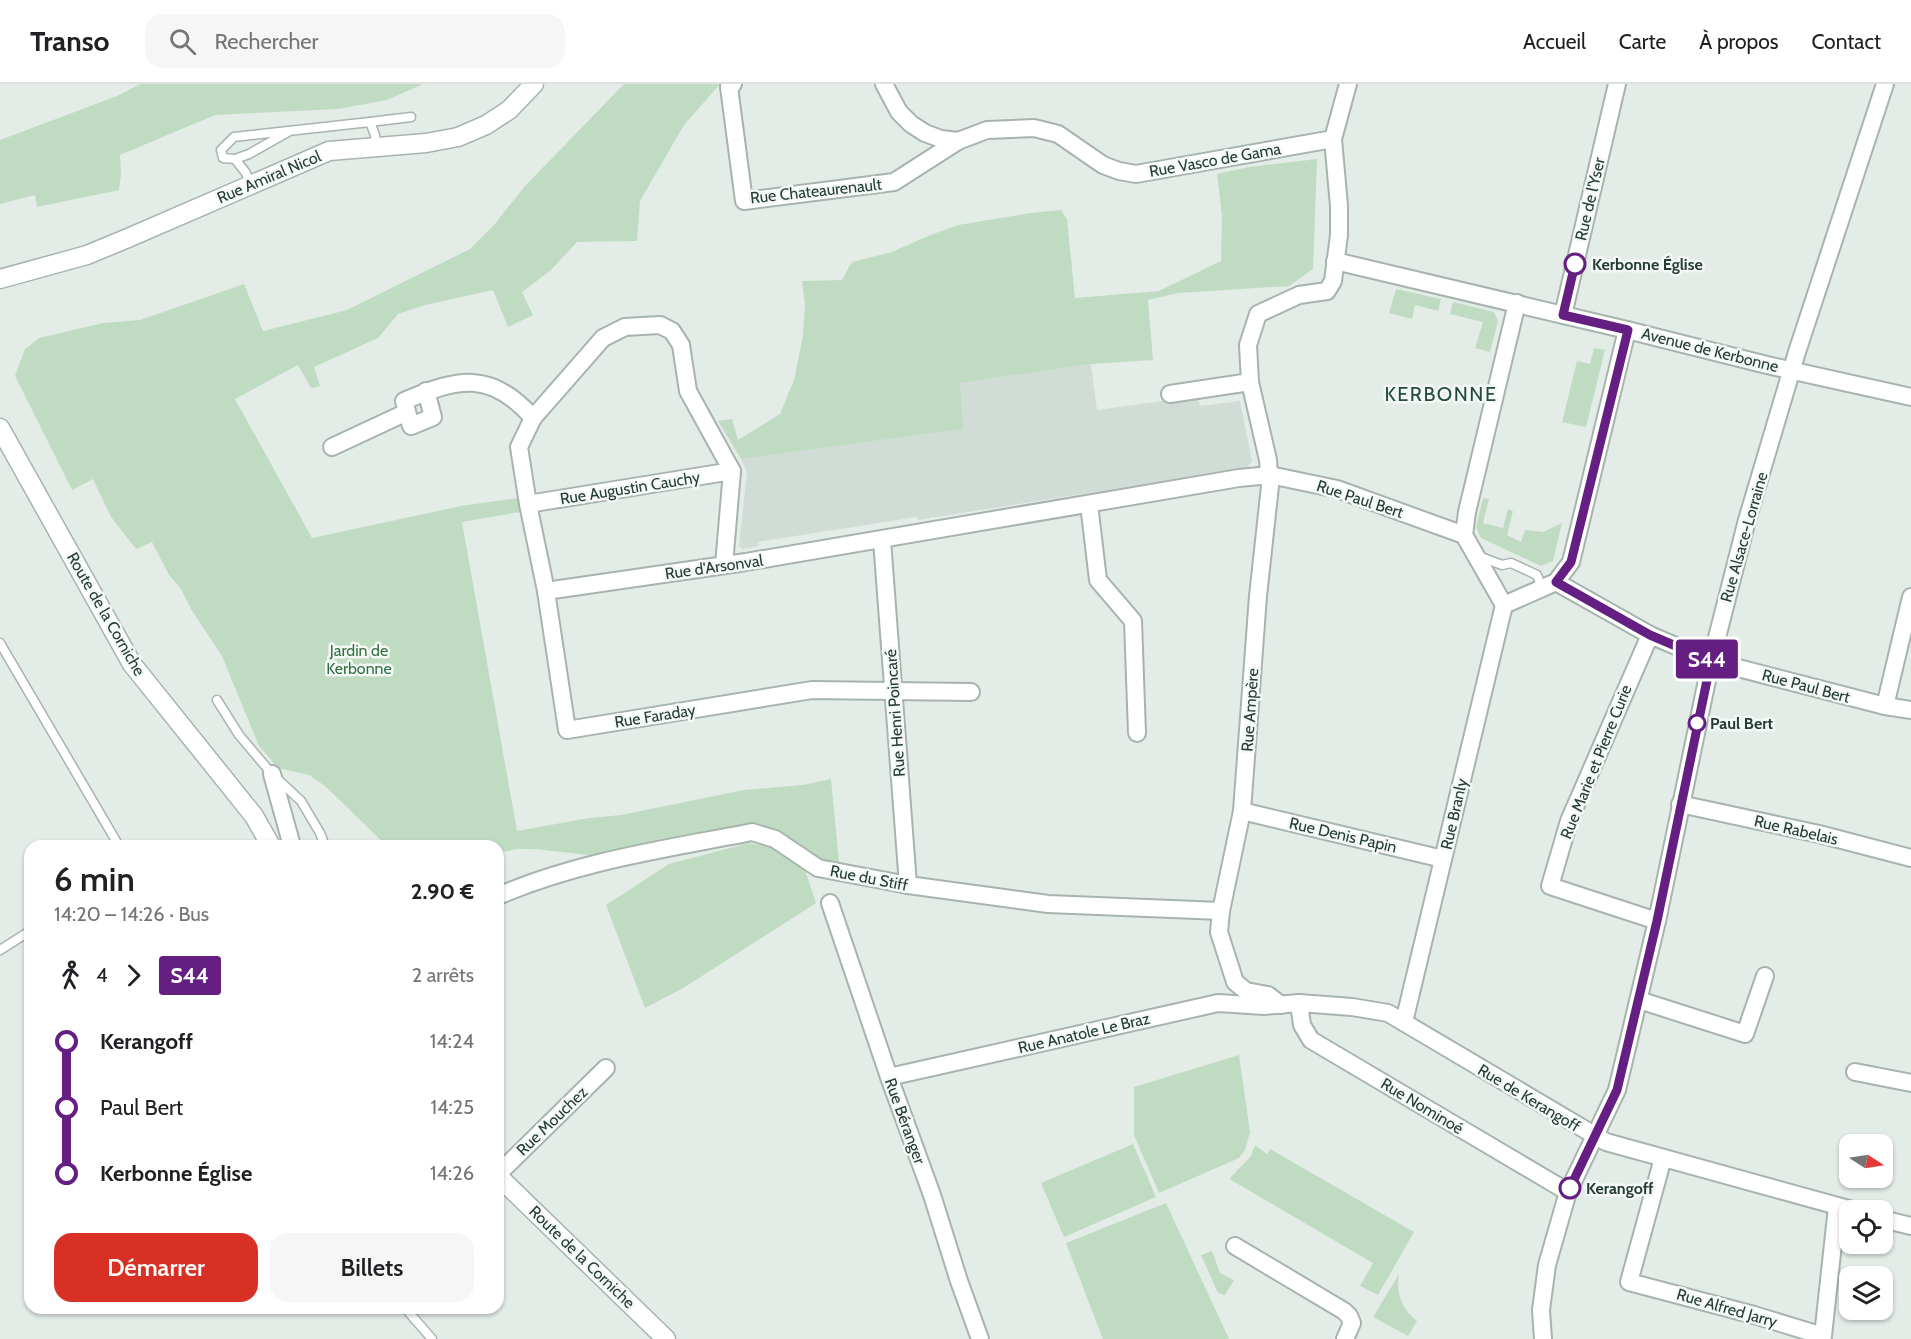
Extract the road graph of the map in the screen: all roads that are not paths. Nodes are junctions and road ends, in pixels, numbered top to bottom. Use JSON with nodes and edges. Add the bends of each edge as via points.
{"nodes":[{"id":1,"x":534,"y":84,"type":"edge"},
{"id":2,"x":733,"y":84,"type":"edge"},
{"id":3,"x":884,"y":84,"type":"edge"},
{"id":4,"x":1348,"y":84,"type":"edge"},
{"id":5,"x":1617,"y":84,"type":"edge"},
{"id":6,"x":1885,"y":84,"type":"edge"},
{"id":7,"x":411,"y":117,"type":"dead end"},
{"id":8,"x":370,"y":122,"type":"junction"},
{"id":9,"x":292,"y":130,"type":"junction"},
{"id":10,"x":1333,"y":139,"type":"junction"},
{"id":11,"x":958,"y":141,"type":"junction"},
{"id":12,"x":376,"y":147,"type":"junction"},
{"id":13,"x":235,"y":159,"type":"junction"},
{"id":14,"x":250,"y":185,"type":"junction"},
{"id":15,"x":1335,"y":261,"type":"junction"},
{"id":16,"x":0,"y":279,"type":"edge"},
{"id":17,"x":1517,"y":303,"type":"junction"},
{"id":18,"x":1563,"y":315,"type":"junction"},
{"id":19,"x":1628,"y":330,"type":"junction"},
{"id":20,"x":1792,"y":370,"type":"junction"},
{"id":21,"x":1250,"y":382,"type":"junction"},
{"id":22,"x":426,"y":391,"type":"junction"},
{"id":23,"x":1170,"y":394,"type":"dead end"},
{"id":24,"x":1911,"y":397,"type":"edge"},
{"id":25,"x":406,"y":412,"type":"junction"},
{"id":26,"x":533,"y":418,"type":"junction"},
{"id":27,"x":0,"y":428,"type":"edge"},
{"id":28,"x":332,"y":447,"type":"dead end"},
{"id":29,"x":732,"y":471,"type":"junction"},
{"id":30,"x":1270,"y":475,"type":"junction"},
{"id":31,"x":528,"y":504,"type":"junction"},
{"id":32,"x":1089,"y":504,"type":"junction"},
{"id":33,"x":1464,"y":535,"type":"junction"},
{"id":34,"x":882,"y":540,"type":"junction"},
{"id":35,"x":1475,"y":555,"type":"junction"},
{"id":36,"x":724,"y":566,"type":"junction"},
{"id":37,"x":1549,"y":585,"type":"junction"},
{"id":38,"x":546,"y":591,"type":"junction"},
{"id":39,"x":1911,"y":597,"type":"edge"},
{"id":40,"x":1504,"y":606,"type":"junction"},
{"id":41,"x":1650,"y":635,"type":"junction"},
{"id":42,"x":0,"y":643,"type":"edge"},
{"id":43,"x":1711,"y":661,"type":"junction"},
{"id":44,"x":894,"y":692,"type":"junction"},
{"id":45,"x":971,"y":692,"type":"dead end"},
{"id":46,"x":217,"y":700,"type":"dead end"},
{"id":47,"x":1885,"y":706,"type":"junction"},
{"id":48,"x":1911,"y":710,"type":"edge"},
{"id":49,"x":1137,"y":732,"type":"dead end"},
{"id":50,"x":272,"y":774,"type":"junction"},
{"id":51,"x":1680,"y":804,"type":"junction"},
{"id":52,"x":1242,"y":811,"type":"junction"},
{"id":53,"x":115,"y":840,"type":"edge"},
{"id":54,"x":268,"y":840,"type":"edge"},
{"id":55,"x":290,"y":840,"type":"edge"},
{"id":56,"x":323,"y":840,"type":"edge"},
{"id":57,"x":1911,"y":858,"type":"edge"},
{"id":58,"x":1443,"y":859,"type":"junction"},
{"id":59,"x":908,"y":885,"type":"junction"},
{"id":60,"x":504,"y":894,"type":"edge"},
{"id":61,"x":830,"y":903,"type":"dead end"},
{"id":62,"x":1221,"y":912,"type":"junction"},
{"id":63,"x":1657,"y":921,"type":"junction"},
{"id":64,"x":24,"y":935,"type":"edge"},
{"id":65,"x":0,"y":950,"type":"edge"},
{"id":66,"x":1765,"y":976,"type":"dead end"},
{"id":67,"x":1638,"y":1000,"type":"junction"},
{"id":68,"x":1299,"y":1004,"type":"junction"},
{"id":69,"x":1281,"y":1005,"type":"junction"},
{"id":70,"x":1404,"y":1022,"type":"junction"},
{"id":71,"x":606,"y":1068,"type":"dead end"},
{"id":72,"x":1855,"y":1072,"type":"dead end"},
{"id":73,"x":889,"y":1077,"type":"junction"},
{"id":74,"x":1911,"y":1083,"type":"edge"},
{"id":75,"x":1594,"y":1135,"type":"junction"},
{"id":76,"x":1663,"y":1158,"type":"junction"},
{"id":77,"x":504,"y":1169,"type":"edge"},
{"id":78,"x":504,"y":1181,"type":"edge"},
{"id":79,"x":1568,"y":1192,"type":"junction"},
{"id":80,"x":1839,"y":1208,"type":"edge"},
{"id":81,"x":1893,"y":1222,"type":"edge"},
{"id":82,"x":1911,"y":1226,"type":"edge"},
{"id":83,"x":1839,"y":1239,"type":"edge"},
{"id":84,"x":1235,"y":1246,"type":"dead end"},
{"id":85,"x":410,"y":1314,"type":"edge"},
{"id":86,"x":432,"y":1339,"type":"edge"},
{"id":87,"x":666,"y":1339,"type":"edge"},
{"id":88,"x":980,"y":1339,"type":"edge"},
{"id":89,"x":1345,"y":1339,"type":"edge"},
{"id":90,"x":1543,"y":1339,"type":"edge"}],
"edges":[{"from":1,"to":12,"type":"street","name":"Rue Amiral Nicol","via":[[509,110],[458,137]]},
{"from":2,"to":11,"type":"street","name":"Rue Chateaurenault","via":[[729,87],[744,201],[894,182]]},
{"from":3,"to":11,"type":"street","via":[[899,112],[911,124],[933,136]]},
{"from":4,"to":10,"type":"street"},
{"from":5,"to":18,"type":"street","name":"Rue de l'Yser"},
{"from":6,"to":20,"type":"street","name":"Rue Alsace-Lorraine"},
{"from":7,"to":8,"type":"lane"},
{"from":8,"to":9,"type":"lane"},
{"from":8,"to":12,"type":"lane"},
{"from":9,"to":13,"type":"lane"},
{"from":9,"to":13,"type":"lane","via":[[234,137],[221,150],[223,158]]},
{"from":10,"to":11,"type":"street","name":"Rue Vasco de Gama","via":[[1136,174],[1103,165],[1058,134],[1034,128],[987,130]]},
{"from":10,"to":15,"type":"street","via":[[1339,206]]},
{"from":12,"to":14,"type":"street","name":"Rue Amiral Nicol","via":[[329,151]]},
{"from":13,"to":14,"type":"lane"},
{"from":14,"to":16,"type":"street","name":"Rue Amiral Nicol","via":[[87,255]]},
{"from":15,"to":17,"type":"street","name":"Avenue de Kerbonne"},
{"from":15,"to":21,"type":"street","name":"Rue Ampère","via":[[1333,281],[1327,291],[1299,295],[1258,314],[1248,345]]},
{"from":17,"to":18,"type":"street","name":"Avenue de Kerbonne"},
{"from":17,"to":33,"type":"street"},
{"from":18,"to":19,"type":"street","name":"Avenue de Kerbonne"},
{"from":19,"to":20,"type":"street","name":"Avenue de Kerbonne"},
{"from":19,"to":37,"type":"street","via":[[1571,562]]},
{"from":20,"to":24,"type":"street","name":"Avenue de Kerbonne"},
{"from":20,"to":43,"type":"street","name":"Rue Alsace-Lorraine"},
{"from":21,"to":23,"type":"street"},
{"from":21,"to":30,"type":"street","name":"Rue Ampère"},
{"from":22,"to":25,"type":"street","via":[[404,401]]},
{"from":22,"to":25,"type":"street","via":[[433,417],[411,426]]},
{"from":22,"to":26,"type":"street","via":[[454,383],[487,383],[520,402]]},
{"from":25,"to":28,"type":"street"},
{"from":26,"to":29,"type":"street","name":"Rue Faraday","via":[[603,338],[625,327],[660,325],[672,331],[681,345],[688,391]]},
{"from":26,"to":31,"type":"street","name":"Rue Faraday","via":[[519,447]]},
{"from":27,"to":54,"type":"street","name":"Route de la Corniche","via":[[132,664],[254,816]]},
{"from":29,"to":31,"type":"street","name":"Rue Augustin Cauchy"},
{"from":29,"to":36,"type":"street"},
{"from":30,"to":32,"type":"street","name":"Rue Paul Bert"},
{"from":30,"to":33,"type":"street","name":"Rue Paul Bert","via":[[1337,489]]},
{"from":30,"to":52,"type":"street","name":"Rue Ampère"},
{"from":31,"to":38,"type":"street","name":"Rue Faraday"},
{"from":32,"to":34,"type":"street","name":"Rue Paul Bert"},
{"from":32,"to":49,"type":"street","via":[[1098,580],[1133,621]]},
{"from":33,"to":35,"type":"street"},
{"from":34,"to":36,"type":"street","name":"Rue d'Arsonval"},
{"from":34,"to":44,"type":"street","name":"Rue Henri Poincaré"},
{"from":35,"to":37,"type":"lane","name":"Rue Paul Bert","via":[[1502,565],[1511,563]]},
{"from":35,"to":40,"type":"street"},
{"from":36,"to":38,"type":"street","name":"Rue d'Arsonval"},
{"from":37,"to":40,"type":"street"},
{"from":37,"to":41,"type":"street","name":"Rue Paul Bert"},
{"from":38,"to":44,"type":"street","name":"Rue Faraday","via":[[567,730],[812,690]]},
{"from":39,"to":47,"type":"street"},
{"from":40,"to":58,"type":"street","name":"Rue Branly"},
{"from":41,"to":43,"type":"street","name":"Rue Paul Bert"},
{"from":41,"to":63,"type":"street","name":"Rue Marie et Pierre Curie","via":[[1569,821],[1550,886]]},
{"from":42,"to":53,"type":"lane"},
{"from":43,"to":47,"type":"street","name":"Rue Paul Bert"},
{"from":43,"to":51,"type":"street","name":"Rue Alsace-Lorraine"},
{"from":44,"to":45,"type":"street","name":"Rue Faraday"},
{"from":44,"to":59,"type":"street","name":"Rue Henri Poincaré"},
{"from":46,"to":50,"type":"lane","via":[[239,735]]},
{"from":47,"to":48,"type":"street","name":"Rue Paul Bert"},
{"from":50,"to":55,"type":"street"},
{"from":50,"to":56,"type":"lane","via":[[302,801]]},
{"from":51,"to":57,"type":"street","name":"Rue Rabelais"},
{"from":51,"to":63,"type":"street","name":"Rue Alsace-Lorraine"},
{"from":52,"to":58,"type":"street","name":"Rue Denis Papin"},
{"from":52,"to":62,"type":"street","name":"Rue Ampère"},
{"from":58,"to":70,"type":"street","name":"Rue Branly"},
{"from":59,"to":60,"type":"street","name":"Rue du Stiff","via":[[818,868],[775,839],[752,832],[608,860]]},
{"from":59,"to":62,"type":"street","name":"Rue du Stiff","via":[[1048,904]]},
{"from":61,"to":73,"type":"street","name":"Rue Béranger"},
{"from":62,"to":69,"type":"street","name":"Rue Ampère","via":[[1219,932],[1235,982],[1246,992],[1268,995]]},
{"from":63,"to":67,"type":"street","name":"Rue Alsace-Lorraine"},
{"from":64,"to":65,"type":"lane"},
{"from":66,"to":67,"type":"street","via":[[1745,1034]]},
{"from":67,"to":75,"type":"street","name":"Rue Alsace-Lorraine","via":[[1617,1090]]},
{"from":68,"to":69,"type":"street","name":"Rue de Kerangoff"},
{"from":68,"to":70,"type":"street","name":"Rue de Kerangoff","via":[[1352,1006],[1388,1013]]},
{"from":68,"to":79,"type":"street","name":"Rue Nominoé","via":[[1302,1024],[1311,1040]]},
{"from":69,"to":73,"type":"street","name":"Rue Anatole Le Braz","via":[[1218,1003]]},
{"from":70,"to":75,"type":"street","name":"Rue de Kerangoff"},
{"from":71,"to":77,"type":"street","name":"Rue Mouchez"},
{"from":72,"to":74,"type":"street"},
{"from":73,"to":88,"type":"street","name":"Rue Béranger"},
{"from":75,"to":76,"type":"street","name":"Rue de Kerangoff"},
{"from":75,"to":79,"type":"street","name":"Rue Alsace-Lorraine"},
{"from":76,"to":80,"type":"street","name":"Rue de Kerangoff"},
{"from":76,"to":83,"type":"street","name":"Rue Alfred Jarry","via":[[1629,1282],[1823,1336]]},
{"from":78,"to":87,"type":"street","name":"Route de la Corniche"},
{"from":79,"to":90,"type":"street","name":"Rue Alsace-Lorraine","via":[[1547,1265],[1541,1310]]},
{"from":81,"to":82,"type":"street"},
{"from":84,"to":89,"type":"street","via":[[1344,1311],[1352,1323]]},
{"from":85,"to":86,"type":"lane"}]}
